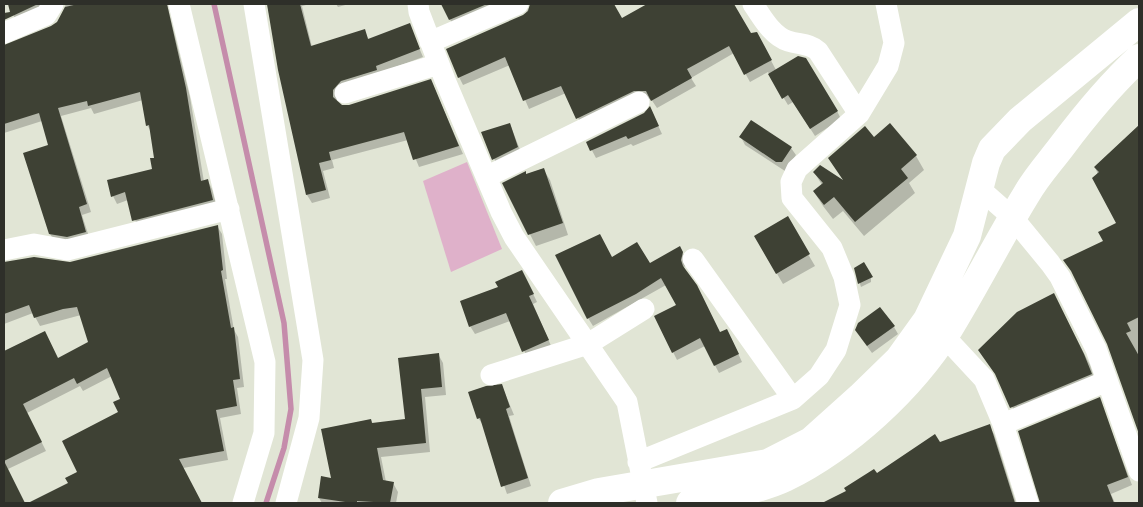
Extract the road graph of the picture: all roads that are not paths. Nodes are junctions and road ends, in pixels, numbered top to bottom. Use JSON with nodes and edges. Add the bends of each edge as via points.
{"nodes":[{"id":1,"x":54,"y":4,"type":"edge"},
{"id":2,"x":178,"y":4,"type":"edge"},
{"id":3,"x":254,"y":4,"type":"edge"},
{"id":4,"x":418,"y":4,"type":"edge"},
{"id":5,"x":518,"y":4,"type":"edge"},
{"id":6,"x":753,"y":4,"type":"edge"},
{"id":7,"x":886,"y":4,"type":"edge"},
{"id":8,"x":1139,"y":22,"type":"edge"},
{"id":9,"x":4,"y":32,"type":"edge"},
{"id":10,"x":430,"y":42,"type":"junction"},
{"id":11,"x":1139,"y":58,"type":"edge"},
{"id":12,"x":439,"y":64,"type":"junction"},
{"id":13,"x":345,"y":93,"type":"dead end"},
{"id":14,"x":639,"y":102,"type":"dead end"},
{"id":15,"x":859,"y":114,"type":"junction"},
{"id":16,"x":486,"y":177,"type":"junction"},
{"id":17,"x":979,"y":188,"type":"junction"},
{"id":18,"x":230,"y":209,"type":"junction"},
{"id":19,"x":1013,"y":218,"type":"junction"},
{"id":20,"x":4,"y":250,"type":"edge"},
{"id":21,"x":693,"y":259,"type":"dead end"},
{"id":22,"x":644,"y":309,"type":"dead end"},
{"id":23,"x":944,"y":336,"type":"junction"},
{"id":24,"x":588,"y":344,"type":"junction"},
{"id":25,"x":491,"y":375,"type":"dead end"},
{"id":26,"x":1107,"y":381,"type":"junction"},
{"id":27,"x":793,"y":399,"type":"junction"},
{"id":28,"x":1003,"y":424,"type":"junction"},
{"id":29,"x":1139,"y":471,"type":"edge"},
{"id":30,"x":643,"y":483,"type":"edge"},
{"id":31,"x":242,"y":503,"type":"edge"},
{"id":32,"x":286,"y":503,"type":"edge"},
{"id":33,"x":562,"y":503,"type":"edge"},
{"id":34,"x":690,"y":503,"type":"edge"},
{"id":35,"x":1028,"y":503,"type":"edge"}],
"edges":[{"from":1,"to":9,"type":"street","via":[[46,15]]},
{"from":2,"to":18,"type":"street"},
{"from":3,"to":32,"type":"street","via":[[313,360],[309,418]]},
{"from":4,"to":10,"type":"street"},
{"from":5,"to":10,"type":"street"},
{"from":6,"to":15,"type":"street","via":[[772,31],[786,41],[810,45],[818,51]]},
{"from":7,"to":15,"type":"street","via":[[894,44],[888,66]]},
{"from":8,"to":17,"type":"main road","via":[[1020,120],[992,149]]},
{"from":10,"to":12,"type":"street"},
{"from":11,"to":19,"type":"main road","via":[[1096,102],[1037,178]]},
{"from":12,"to":13,"type":"street"},
{"from":12,"to":16,"type":"street"},
{"from":14,"to":16,"type":"street"},
{"from":15,"to":27,"type":"street","via":[[797,169],[792,182],[792,198],[832,248],[844,277],[850,305],[836,350],[818,376]]},
{"from":16,"to":24,"type":"street","via":[[514,237]]},
{"from":17,"to":19,"type":"street"},
{"from":17,"to":30,"type":"main road","via":[[967,236],[927,320],[899,359],[835,420],[811,441],[768,463]]},
{"from":18,"to":20,"type":"street","via":[[67,250],[34,244]]},
{"from":18,"to":31,"type":"street","via":[[265,362],[264,433]]},
{"from":19,"to":23,"type":"main road"},
{"from":19,"to":26,"type":"street","via":[[1060,277],[1096,349]]},
{"from":21,"to":27,"type":"street"},
{"from":22,"to":24,"type":"street"},
{"from":23,"to":28,"type":"street","via":[[984,379]]},
{"from":23,"to":34,"type":"main road","via":[[893,397],[865,424],[817,460],[783,479]]},
{"from":24,"to":25,"type":"street"},
{"from":24,"to":30,"type":"street","via":[[627,402]]},
{"from":26,"to":28,"type":"street"},
{"from":26,"to":29,"type":"street"},
{"from":27,"to":30,"type":"street"},
{"from":28,"to":35,"type":"street"},
{"from":30,"to":33,"type":"main road"}]}
